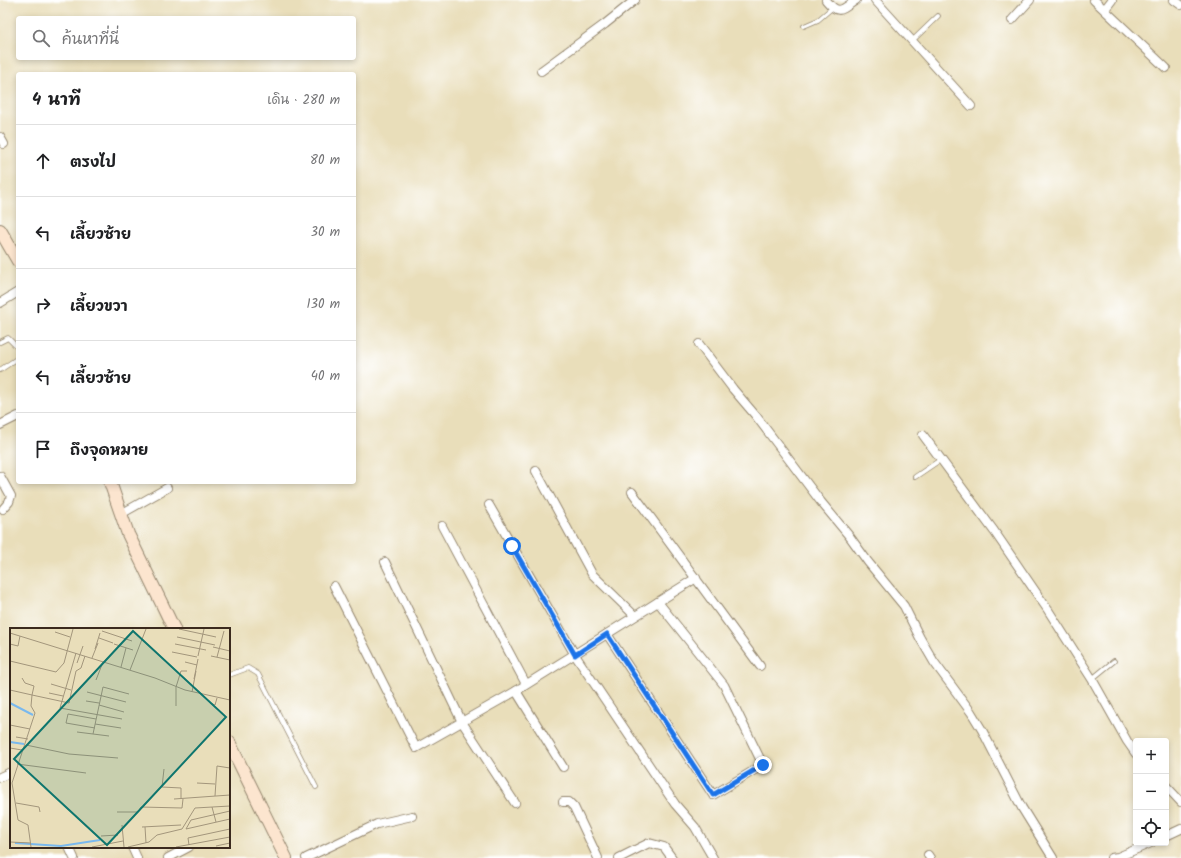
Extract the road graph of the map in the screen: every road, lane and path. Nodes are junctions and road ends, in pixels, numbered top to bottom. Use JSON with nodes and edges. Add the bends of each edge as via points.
{"nodes":[{"id":1,"x":635,"y":0,"type":"edge"},
{"id":2,"x":826,"y":0,"type":"edge"},
{"id":3,"x":856,"y":0,"type":"edge"},
{"id":4,"x":875,"y":0,"type":"edge"},
{"id":5,"x":1030,"y":0,"type":"edge"},
{"id":6,"x":1094,"y":0,"type":"edge"},
{"id":7,"x":1112,"y":0,"type":"edge"},
{"id":8,"x":1174,"y":0,"type":"edge"},
{"id":9,"x":1181,"y":5,"type":"edge"},
{"id":10,"x":832,"y":8,"type":"junction"},
{"id":11,"x":1105,"y":10,"type":"junction"},
{"id":12,"x":938,"y":16,"type":"dead end"},
{"id":13,"x":1012,"y":20,"type":"dead end"},
{"id":14,"x":804,"y":26,"type":"dead end"},
{"id":15,"x":913,"y":40,"type":"junction"},
{"id":16,"x":1166,"y":68,"type":"dead end"},
{"id":17,"x":541,"y":71,"type":"dead end"},
{"id":18,"x":971,"y":106,"type":"dead end"},
{"id":19,"x":0,"y":230,"type":"edge"},
{"id":20,"x":16,"y":258,"type":"edge"},
{"id":21,"x":16,"y":293,"type":"edge"},
{"id":22,"x":0,"y":303,"type":"edge"},
{"id":23,"x":0,"y":342,"type":"edge"},
{"id":24,"x":700,"y":344,"type":"dead end"},
{"id":25,"x":16,"y":346,"type":"edge"},
{"id":26,"x":16,"y":359,"type":"edge"},
{"id":27,"x":0,"y":370,"type":"edge"},
{"id":28,"x":16,"y":417,"type":"edge"},
{"id":29,"x":0,"y":425,"type":"edge"},
{"id":30,"x":923,"y":435,"type":"dead end"},
{"id":31,"x":940,"y":460,"type":"junction"},
{"id":32,"x":536,"y":471,"type":"dead end"},
{"id":33,"x":0,"y":476,"type":"edge"},
{"id":34,"x":915,"y":478,"type":"dead end"},
{"id":35,"x":111,"y":484,"type":"edge"},
{"id":36,"x":167,"y":488,"type":"dead end"},
{"id":37,"x":632,"y":492,"type":"dead end"},
{"id":38,"x":489,"y":505,"type":"dead end"},
{"id":39,"x":3,"y":509,"type":"dead end"},
{"id":40,"x":121,"y":514,"type":"junction"},
{"id":41,"x":442,"y":526,"type":"dead end"},
{"id":42,"x":385,"y":562,"type":"dead end"},
{"id":43,"x":696,"y":578,"type":"junction"},
{"id":44,"x":334,"y":586,"type":"dead end"},
{"id":45,"x":658,"y":602,"type":"junction"},
{"id":46,"x":635,"y":616,"type":"junction"},
{"id":47,"x":174,"y":628,"type":"edge"},
{"id":48,"x":607,"y":634,"type":"junction"},
{"id":49,"x":575,"y":655,"type":"junction"},
{"id":50,"x":1114,"y":661,"type":"dead end"},
{"id":51,"x":760,"y":666,"type":"dead end"},
{"id":52,"x":230,"y":675,"type":"edge"},
{"id":53,"x":1092,"y":679,"type":"junction"},
{"id":54,"x":526,"y":684,"type":"junction"},
{"id":55,"x":516,"y":691,"type":"junction"},
{"id":56,"x":462,"y":722,"type":"junction"},
{"id":57,"x":231,"y":750,"type":"edge"},
{"id":58,"x":1133,"y":750,"type":"edge"},
{"id":59,"x":563,"y":767,"type":"dead end"},
{"id":60,"x":10,"y":772,"type":"edge"},
{"id":61,"x":0,"y":777,"type":"edge"},
{"id":62,"x":316,"y":787,"type":"dead end"},
{"id":63,"x":1169,"y":789,"type":"edge"},
{"id":64,"x":563,"y":802,"type":"dead end"},
{"id":65,"x":1181,"y":802,"type":"edge"},
{"id":66,"x":515,"y":803,"type":"dead end"},
{"id":67,"x":412,"y":816,"type":"dead end"},
{"id":68,"x":1181,"y":829,"type":"edge"},
{"id":69,"x":1169,"y":835,"type":"edge"},
{"id":70,"x":1143,"y":846,"type":"edge"},
{"id":71,"x":69,"y":848,"type":"edge"},
{"id":72,"x":132,"y":848,"type":"edge"},
{"id":73,"x":187,"y":848,"type":"edge"},
{"id":74,"x":74,"y":858,"type":"edge"},
{"id":75,"x":137,"y":858,"type":"edge"},
{"id":76,"x":168,"y":858,"type":"edge"},
{"id":77,"x":286,"y":858,"type":"edge"},
{"id":78,"x":306,"y":858,"type":"edge"},
{"id":79,"x":598,"y":858,"type":"edge"},
{"id":80,"x":619,"y":858,"type":"edge"},
{"id":81,"x":672,"y":858,"type":"edge"},
{"id":82,"x":713,"y":858,"type":"edge"},
{"id":83,"x":1053,"y":858,"type":"edge"},
{"id":84,"x":1111,"y":858,"type":"edge"}],
"edges":[{"from":1,"to":17,"type":"street"},
{"from":2,"to":10,"type":"street"},
{"from":3,"to":10,"type":"street","via":[[841,10]]},
{"from":4,"to":15,"type":"street"},
{"from":5,"to":13,"type":"street"},
{"from":6,"to":11,"type":"street"},
{"from":7,"to":11,"type":"street"},
{"from":8,"to":9,"type":"street"},
{"from":10,"to":14,"type":"lane","via":[[818,20]]},
{"from":11,"to":16,"type":"street"},
{"from":12,"to":15,"type":"lane"},
{"from":15,"to":18,"type":"street"},
{"from":19,"to":20,"type":"street"},
{"from":21,"to":22,"type":"street"},
{"from":23,"to":25,"type":"lane","via":[[8,338]]},
{"from":24,"to":83,"type":"street","via":[[904,606],[934,662],[982,730],[1022,808]]},
{"from":26,"to":27,"type":"lane"},
{"from":28,"to":29,"type":"street"},
{"from":30,"to":31,"type":"street"},
{"from":31,"to":34,"type":"lane"},
{"from":31,"to":53,"type":"street","via":[[994,531]]},
{"from":32,"to":46,"type":"street","via":[[592,574]]},
{"from":33,"to":39,"type":"street","via":[[10,496]]},
{"from":35,"to":40,"type":"street"},
{"from":36,"to":40,"type":"street"},
{"from":37,"to":43,"type":"street"},
{"from":38,"to":49,"type":"street"},
{"from":40,"to":47,"type":"street"},
{"from":41,"to":54,"type":"street"},
{"from":42,"to":56,"type":"street"},
{"from":43,"to":45,"type":"street"},
{"from":43,"to":51,"type":"street"},
{"from":44,"to":56,"type":"street","via":[[416,748]]},
{"from":45,"to":46,"type":"street"},
{"from":45,"to":48,"type":"street","via":[[724,685],[763,765],[713,795]]},
{"from":46,"to":48,"type":"street"},
{"from":48,"to":49,"type":"street"},
{"from":49,"to":54,"type":"street"},
{"from":49,"to":82,"type":"street","via":[[675,804],[695,827]]},
{"from":50,"to":53,"type":"lane"},
{"from":52,"to":62,"type":"lane","via":[[248,668],[258,674]]},
{"from":53,"to":58,"type":"street"},
{"from":54,"to":55,"type":"street"},
{"from":55,"to":56,"type":"street"},
{"from":55,"to":59,"type":"street"},
{"from":56,"to":66,"type":"street"},
{"from":57,"to":77,"type":"street"},
{"from":60,"to":61,"type":"street"},
{"from":63,"to":65,"type":"street"},
{"from":64,"to":79,"type":"street","via":[[569,802],[574,807]]},
{"from":67,"to":78,"type":"street","via":[[372,826]]},
{"from":68,"to":69,"type":"street"},
{"from":70,"to":84,"type":"street"},
{"from":71,"to":74,"type":"street"},
{"from":72,"to":75,"type":"street"},
{"from":73,"to":76,"type":"street"},
{"from":80,"to":81,"type":"street","via":[[649,843],[664,847]]}]}
